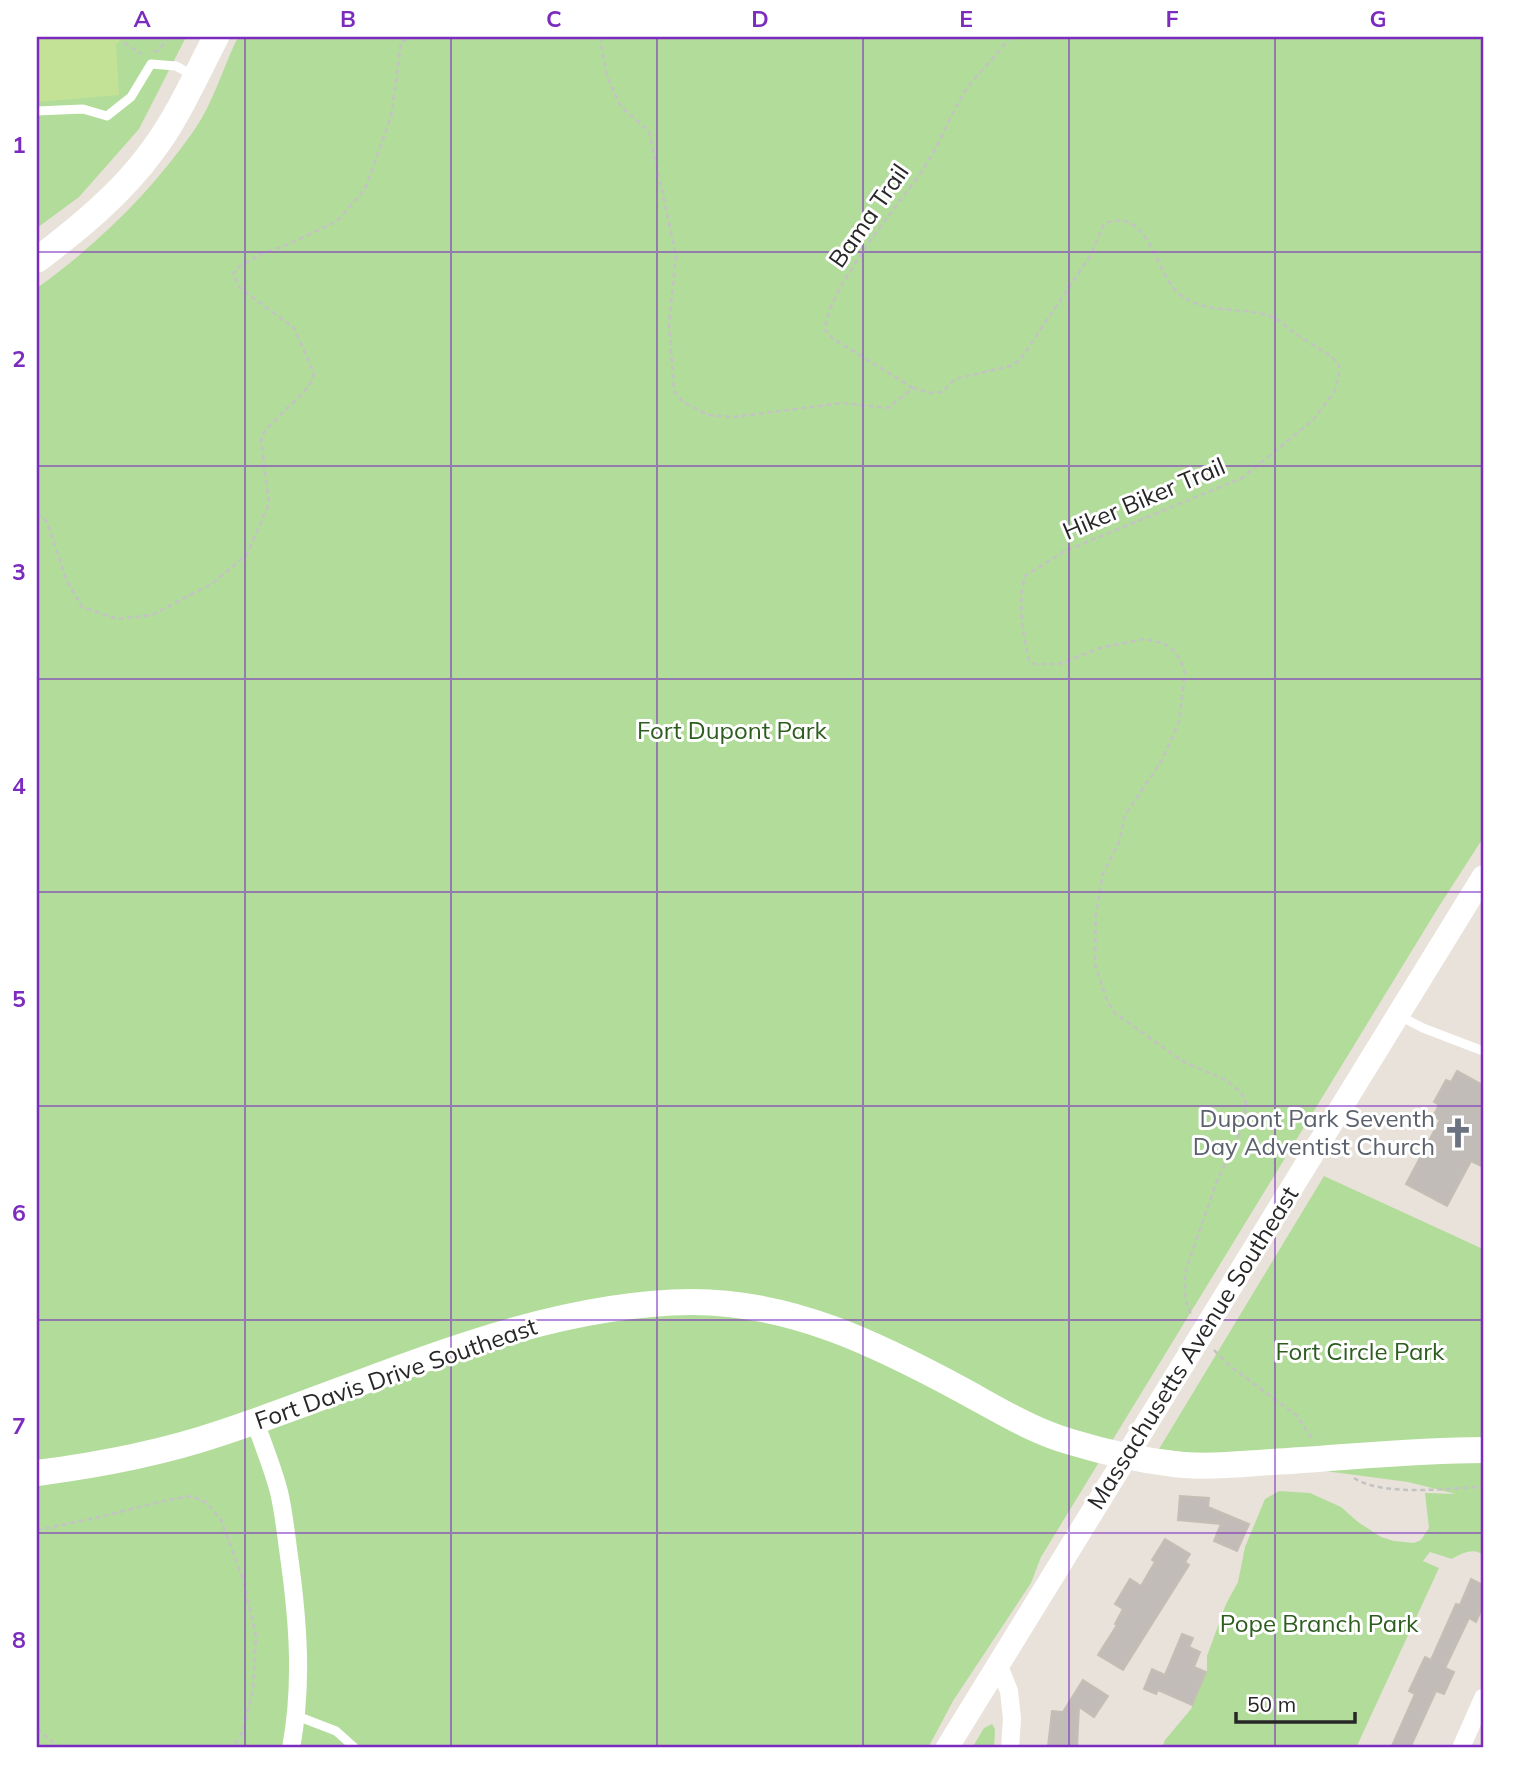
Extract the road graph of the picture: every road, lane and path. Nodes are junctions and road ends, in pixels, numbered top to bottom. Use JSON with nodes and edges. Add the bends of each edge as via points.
{"nodes":[{"id":1,"x":168,"y":37,"type":"edge"},
{"id":2,"x":216,"y":37,"type":"edge"},
{"id":3,"x":409,"y":37,"type":"edge"},
{"id":4,"x":600,"y":37,"type":"edge"},
{"id":5,"x":1010,"y":37,"type":"edge"},
{"id":6,"x":124,"y":43,"type":"dead end"},
{"id":7,"x":195,"y":77,"type":"junction"},
{"id":8,"x":37,"y":111,"type":"edge"},
{"id":9,"x":37,"y":260,"type":"edge"},
{"id":10,"x":914,"y":388,"type":"junction"},
{"id":11,"x":37,"y":513,"type":"edge"},
{"id":12,"x":1483,"y":877,"type":"edge"},
{"id":13,"x":1398,"y":1014,"type":"junction"},
{"id":14,"x":1483,"y":1051,"type":"edge"},
{"id":15,"x":1194,"y":1321,"type":"dead end"},
{"id":16,"x":1214,"y":1350,"type":"dead end"},
{"id":17,"x":255,"y":1421,"type":"junction"},
{"id":18,"x":1318,"y":1443,"type":"dead end"},
{"id":19,"x":1483,"y":1450,"type":"edge"},
{"id":20,"x":1127,"y":1456,"type":"junction"},
{"id":21,"x":37,"y":1473,"type":"edge"},
{"id":22,"x":1354,"y":1478,"type":"dead end"},
{"id":23,"x":1483,"y":1487,"type":"edge"},
{"id":24,"x":37,"y":1530,"type":"edge"},
{"id":25,"x":998,"y":1664,"type":"junction"},
{"id":26,"x":1483,"y":1698,"type":"edge"},
{"id":27,"x":297,"y":1716,"type":"junction"},
{"id":28,"x":1478,"y":1724,"type":"edge"},
{"id":29,"x":37,"y":1729,"type":"edge"},
{"id":30,"x":60,"y":1748,"type":"edge"},
{"id":31,"x":232,"y":1748,"type":"edge"},
{"id":32,"x":291,"y":1748,"type":"edge"},
{"id":33,"x":355,"y":1748,"type":"edge"},
{"id":34,"x":947,"y":1748,"type":"edge"},
{"id":35,"x":1010,"y":1748,"type":"edge"},
{"id":36,"x":1461,"y":1748,"type":"edge"}],
"edges":[{"from":1,"to":6,"type":"path","via":[[150,55],[139,54]]},
{"from":2,"to":7,"type":"main road"},
{"from":3,"to":11,"type":"path","via":[[401,43],[391,117],[365,189],[337,221],[263,253],[233,274],[240,288],[295,328],[314,373],[303,393],[265,430],[261,440],[269,504],[247,554],[213,583],[152,615],[117,620],[82,607],[66,579],[47,522]]},
{"from":4,"to":10,"type":"path","via":[[607,77],[621,107],[649,131],[676,255],[669,324],[674,391],[683,402],[708,415],[734,417],[842,403],[888,408]]},
{"from":5,"to":10,"type":"path","name":"Bama Trail","via":[[961,97],[939,144],[843,283],[825,318],[825,330],[832,338]]},
{"from":7,"to":8,"type":"lane","via":[[176,66],[151,64],[131,97],[107,116],[83,109]]},
{"from":7,"to":9,"type":"main road","via":[[141,166]]},
{"from":10,"to":15,"type":"path","name":"Hiker Biker Trail","via":[[942,392],[955,379],[1020,360],[1090,256],[1104,224],[1113,220],[1125,220],[1142,230],[1179,293],[1199,304],[1271,316],[1339,365],[1334,392],[1313,420],[1242,478],[1063,552],[1025,576],[1022,587],[1021,619],[1029,660],[1034,664],[1059,664],[1100,648],[1144,639],[1171,648],[1185,673],[1179,722],[1161,762],[1125,815],[1119,842],[1103,874],[1096,912],[1095,964],[1115,1013],[1182,1061],[1228,1081],[1246,1102],[1244,1125],[1216,1183],[1185,1273],[1185,1298]]},
{"from":12,"to":13,"type":"street","name":"Massachusetts Avenue Southeast"},
{"from":13,"to":14,"type":"lane"},
{"from":13,"to":20,"type":"street","name":"Massachusetts Avenue Southeast"},
{"from":16,"to":18,"type":"path","via":[[1296,1415]]},
{"from":17,"to":20,"type":"main road","name":"Fort Davis Drive Southeast","via":[[372,1377],[524,1329],[618,1308],[700,1302],[779,1312],[836,1329],[922,1368],[1050,1436]]},
{"from":17,"to":21,"type":"main road","name":"Fort Davis Drive Southeast","via":[[160,1450]]},
{"from":17,"to":27,"type":"street","via":[[279,1492],[293,1586]]},
{"from":19,"to":20,"type":"main road","name":"Fort Davis Drive Southeast","via":[[1215,1465]]},
{"from":20,"to":25,"type":"street","name":"Massachusetts Avenue Southeast"},
{"from":22,"to":23,"type":"path","via":[[1395,1488]]},
{"from":24,"to":31,"type":"path","via":[[192,1496],[208,1503],[226,1531],[256,1636],[253,1690],[242,1733]]},
{"from":25,"to":34,"type":"street","name":"Massachusetts Avenue Southeast"},
{"from":25,"to":35,"type":"street","via":[[1009,1690]]},
{"from":26,"to":28,"type":"street"},
{"from":27,"to":32,"type":"street"},
{"from":27,"to":33,"type":"lane","via":[[336,1731]]},
{"from":28,"to":36,"type":"street"},
{"from":29,"to":30,"type":"path"}]}
